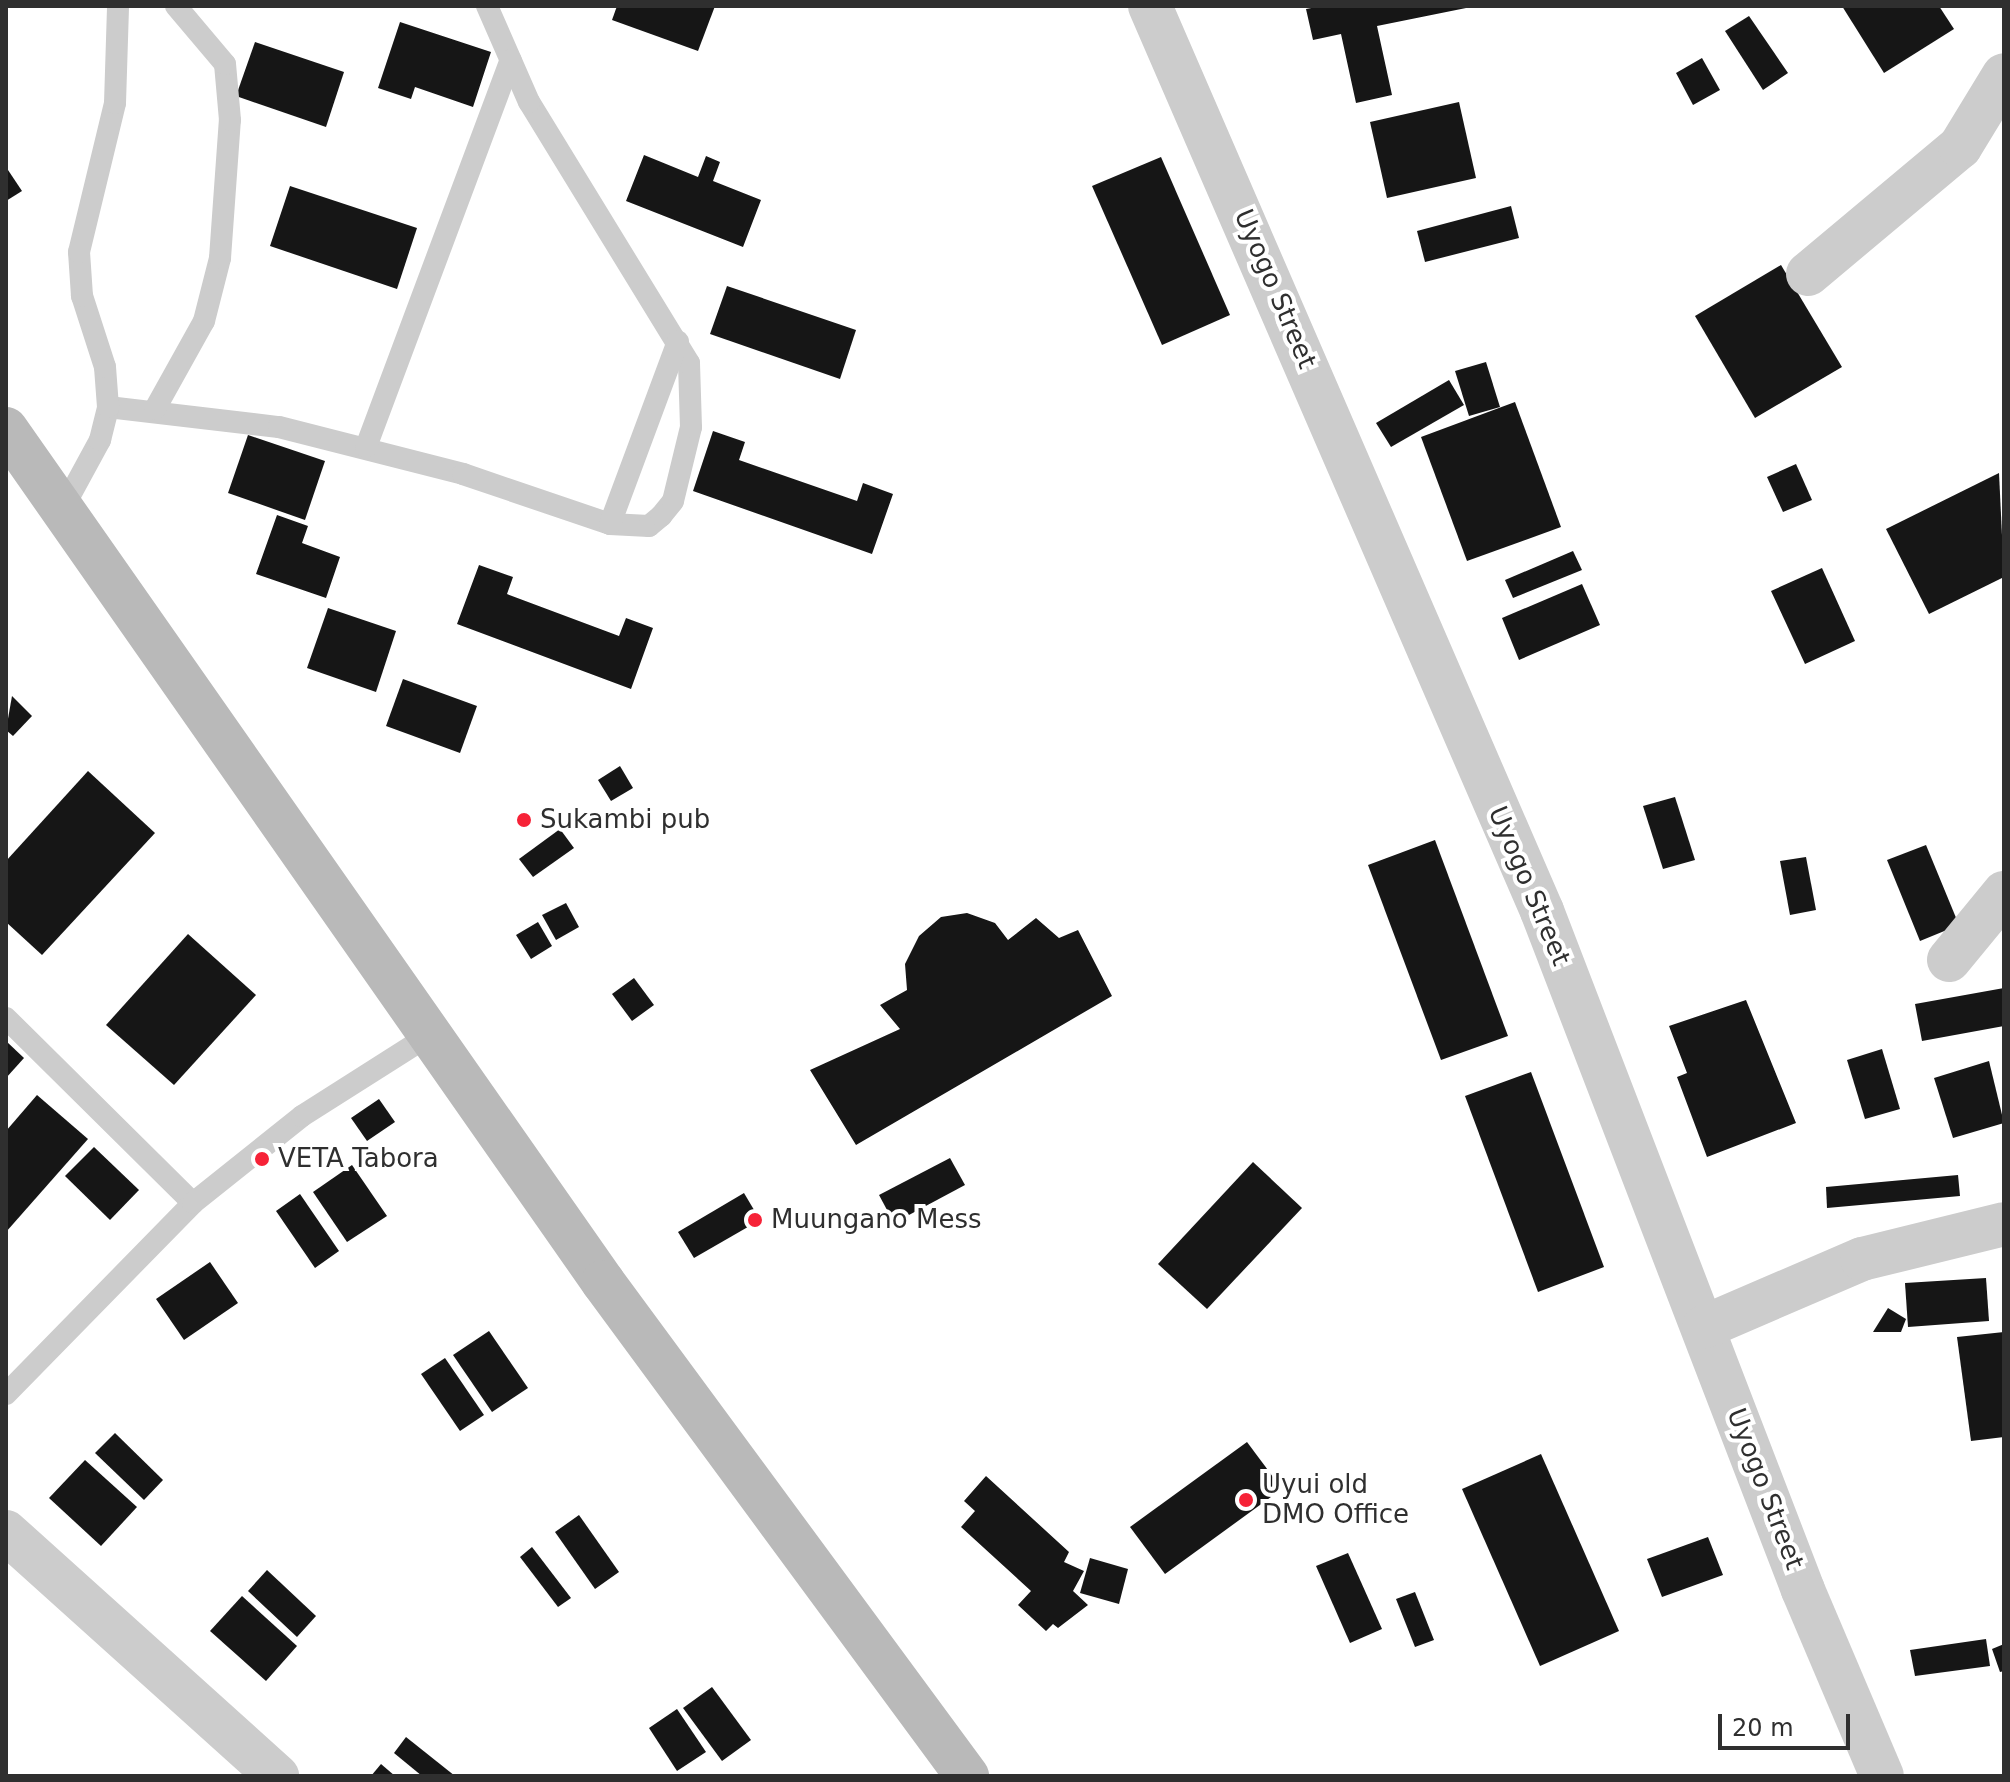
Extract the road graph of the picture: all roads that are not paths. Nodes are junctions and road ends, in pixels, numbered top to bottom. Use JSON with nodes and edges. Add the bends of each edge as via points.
{"nodes":[{"id":1,"x":118,"y":6,"type":"edge"},
{"id":2,"x":176,"y":6,"type":"edge"},
{"id":3,"x":487,"y":6,"type":"edge"},
{"id":4,"x":1150,"y":6,"type":"edge"},
{"id":5,"x":511,"y":60,"type":"junction"},
{"id":6,"x":2004,"y":75,"type":"edge"},
{"id":7,"x":1808,"y":274,"type":"dead end"},
{"id":8,"x":678,"y":341,"type":"junction"},
{"id":9,"x":108,"y":407,"type":"junction"},
{"id":10,"x":155,"y":409,"type":"junction"},
{"id":11,"x":6,"y":429,"type":"edge"},
{"id":12,"x":366,"y":447,"type":"junction"},
{"id":13,"x":62,"y":510,"type":"junction"},
{"id":14,"x":610,"y":524,"type":"junction"},
{"id":15,"x":2004,"y":893,"type":"edge"},
{"id":16,"x":1949,"y":960,"type":"dead end"},
{"id":17,"x":6,"y":1018,"type":"edge"},
{"id":18,"x":428,"y":1036,"type":"junction"},
{"id":19,"x":193,"y":1203,"type":"junction"},
{"id":20,"x":2004,"y":1224,"type":"edge"},
{"id":21,"x":1704,"y":1327,"type":"junction"},
{"id":22,"x":6,"y":1394,"type":"edge"},
{"id":23,"x":6,"y":1532,"type":"edge"},
{"id":24,"x":277,"y":1776,"type":"edge"},
{"id":25,"x":967,"y":1776,"type":"edge"},
{"id":26,"x":1882,"y":1776,"type":"edge"}],
"edges":[{"from":1,"to":9,"type":"lane","via":[[115,103],[79,252],[82,296],[105,367]]},
{"from":2,"to":10,"type":"lane","via":[[225,64],[230,120],[214,283],[204,321]]},
{"from":3,"to":5,"type":"lane"},
{"from":4,"to":21,"type":"street","name":"Uyogo Street","via":[[1542,911]]},
{"from":5,"to":8,"type":"lane","via":[[537,116]]},
{"from":5,"to":12,"type":"lane"},
{"from":6,"to":7,"type":"street","via":[[1960,147]]},
{"from":8,"to":14,"type":"lane"},
{"from":8,"to":14,"type":"lane","via":[[694,390],[673,501],[649,526]]},
{"from":9,"to":10,"type":"lane"},
{"from":9,"to":13,"type":"lane","via":[[100,440]]},
{"from":10,"to":12,"type":"lane"},
{"from":11,"to":13,"type":"main road"},
{"from":12,"to":14,"type":"lane"},
{"from":13,"to":18,"type":"main road"},
{"from":15,"to":16,"type":"street"},
{"from":17,"to":19,"type":"lane"},
{"from":18,"to":19,"type":"lane","via":[[302,1116]]},
{"from":18,"to":25,"type":"main road"},
{"from":19,"to":22,"type":"lane"},
{"from":20,"to":21,"type":"street","via":[[1862,1259]]},
{"from":21,"to":26,"type":"street","name":"Uyogo Street","via":[[1803,1590]]},
{"from":23,"to":24,"type":"street"}]}
